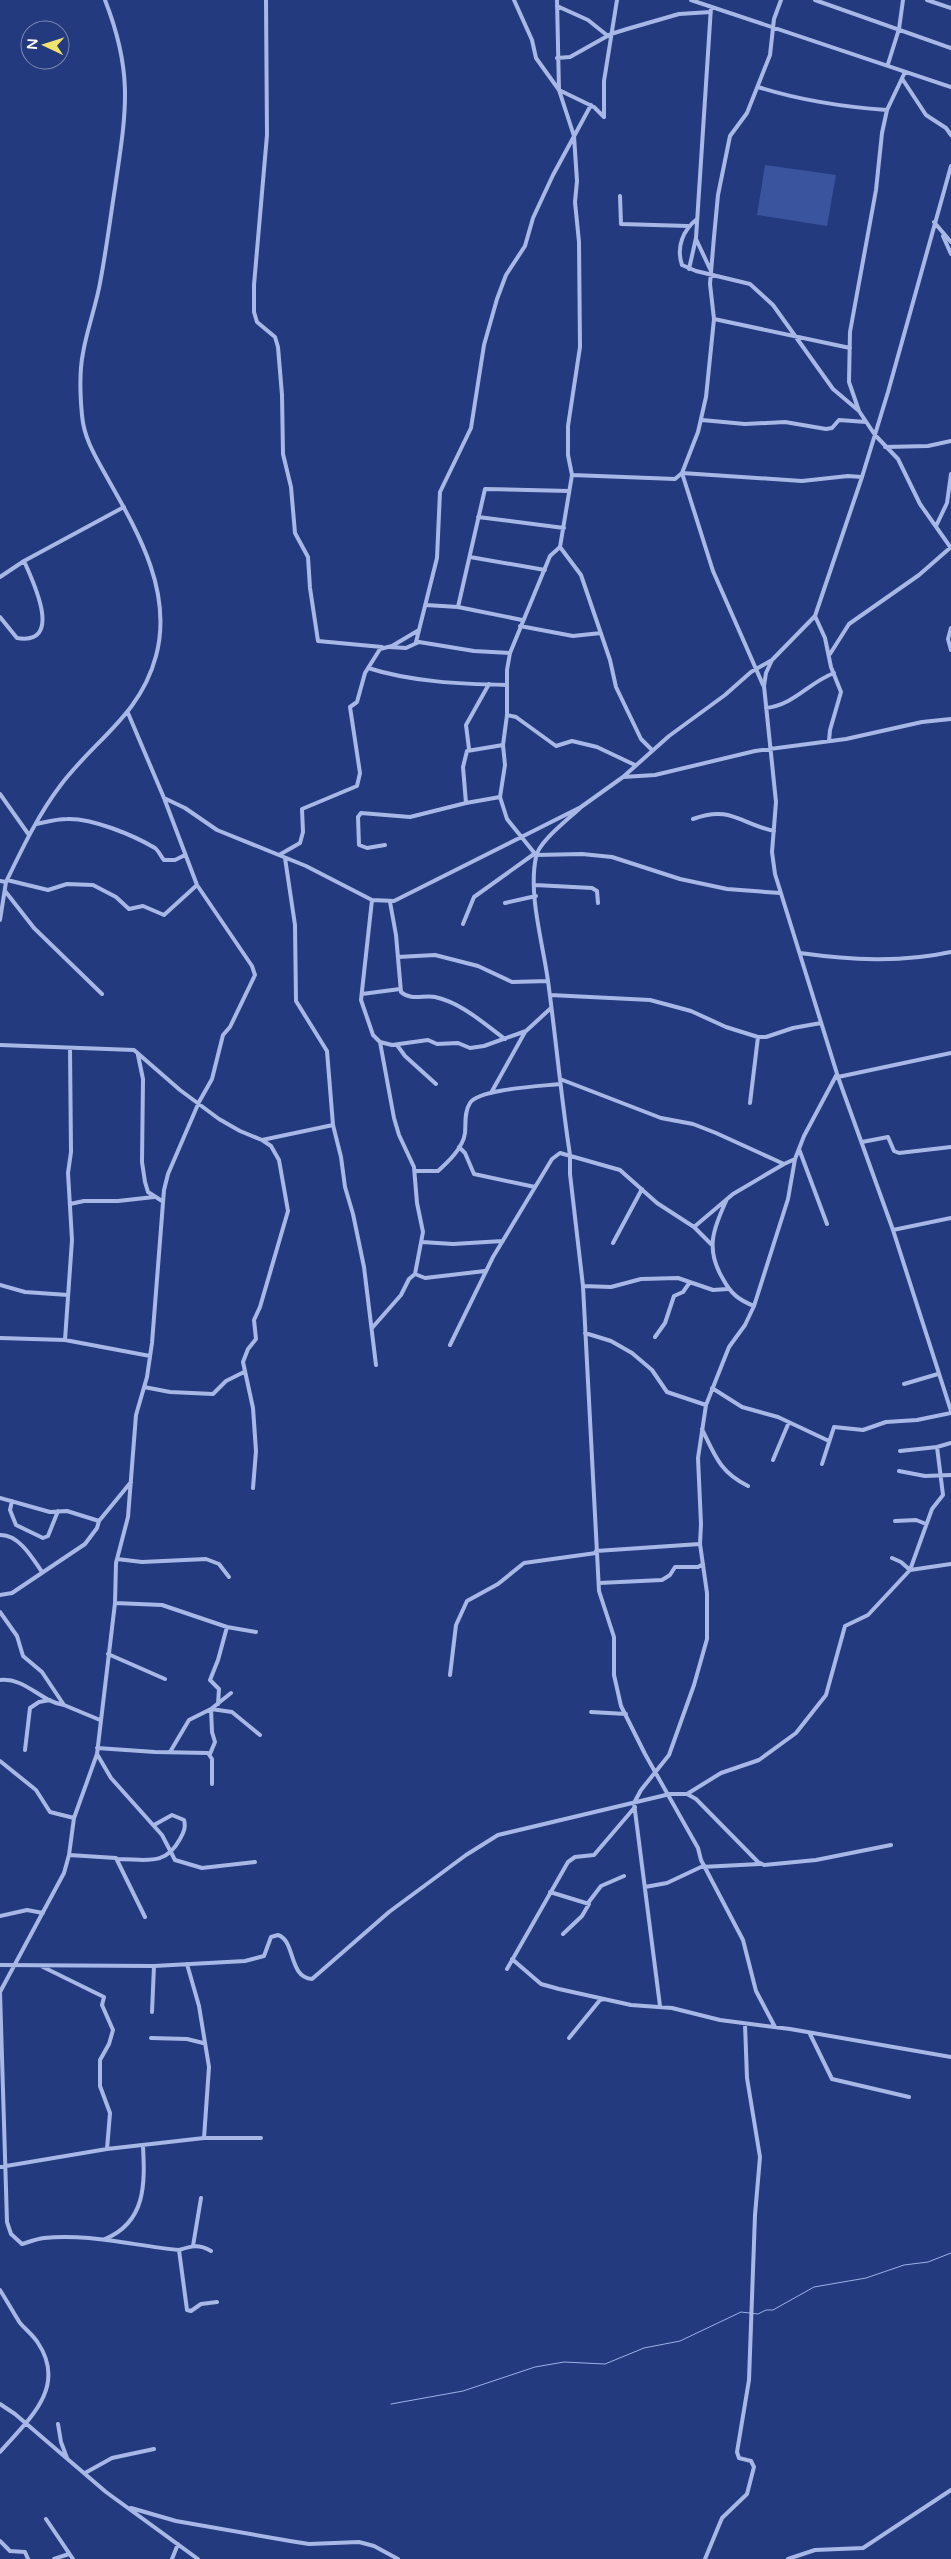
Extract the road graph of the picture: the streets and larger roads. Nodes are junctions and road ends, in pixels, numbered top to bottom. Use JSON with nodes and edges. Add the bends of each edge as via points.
{"nodes":[{"id":1,"x":105,"y":0,"type":"edge"},
{"id":2,"x":266,"y":0,"type":"edge"},
{"id":3,"x":514,"y":0,"type":"edge"},
{"id":4,"x":557,"y":0,"type":"edge"},
{"id":5,"x":617,"y":0,"type":"edge"},
{"id":6,"x":691,"y":0,"type":"edge"},
{"id":7,"x":781,"y":0,"type":"edge"},
{"id":8,"x":815,"y":0,"type":"edge"},
{"id":9,"x":903,"y":0,"type":"edge"},
{"id":10,"x":927,"y":0,"type":"edge"},
{"id":11,"x":557,"y":6,"type":"junction"},
{"id":12,"x":711,"y":7,"type":"junction"},
{"id":13,"x":951,"y":8,"type":"edge"},
{"id":14,"x":711,"y":12,"type":"junction"},
{"id":15,"x":774,"y":26,"type":"junction"},
{"id":16,"x":899,"y":29,"type":"junction"},
{"id":17,"x":610,"y":35,"type":"junction"},
{"id":18,"x":951,"y":48,"type":"edge"},
{"id":19,"x":557,"y":58,"type":"junction"},
{"id":20,"x":888,"y":64,"type":"junction"},
{"id":21,"x":905,"y":72,"type":"junction"},
{"id":22,"x":902,"y":80,"type":"junction"},
{"id":23,"x":951,"y":87,"type":"edge"},
{"id":24,"x":758,"y":88,"type":"junction"},
{"id":25,"x":559,"y":90,"type":"junction"},
{"id":26,"x":591,"y":106,"type":"junction"},
{"id":27,"x":887,"y":110,"type":"junction"},
{"id":28,"x":951,"y":135,"type":"edge"},
{"id":29,"x":574,"y":136,"type":"junction"},
{"id":30,"x":951,"y":166,"type":"edge"},
{"id":31,"x":620,"y":196,"type":"dead end"},
{"id":32,"x":697,"y":219,"type":"junction"},
{"id":33,"x":934,"y":222,"type":"junction"},
{"id":34,"x":688,"y":226,"type":"junction"},
{"id":35,"x":942,"y":231,"type":"junction"},
{"id":36,"x":696,"y":238,"type":"junction"},
{"id":37,"x":951,"y":242,"type":"edge"},
{"id":38,"x":951,"y":254,"type":"edge"},
{"id":39,"x":689,"y":269,"type":"junction"},
{"id":40,"x":711,"y":273,"type":"junction"},
{"id":41,"x":714,"y":320,"type":"junction"},
{"id":42,"x":794,"y":336,"type":"junction"},
{"id":43,"x":850,"y":348,"type":"junction"},
{"id":44,"x":859,"y":411,"type":"junction"},
{"id":45,"x":702,"y":420,"type":"junction"},
{"id":46,"x":866,"y":422,"type":"junction"},
{"id":47,"x":875,"y":435,"type":"junction"},
{"id":48,"x":951,"y":441,"type":"edge"},
{"id":49,"x":885,"y":447,"type":"junction"},
{"id":50,"x":682,"y":473,"type":"junction"},
{"id":51,"x":951,"y":474,"type":"edge"},
{"id":52,"x":572,"y":475,"type":"junction"},
{"id":53,"x":862,"y":477,"type":"junction"},
{"id":54,"x":569,"y":491,"type":"junction"},
{"id":55,"x":124,"y":507,"type":"junction"},
{"id":56,"x":478,"y":517,"type":"junction"},
{"id":57,"x":936,"y":526,"type":"junction"},
{"id":58,"x":564,"y":528,"type":"junction"},
{"id":59,"x":560,"y":547,"type":"junction"},
{"id":60,"x":951,"y":547,"type":"edge"},
{"id":61,"x":470,"y":557,"type":"junction"},
{"id":62,"x":24,"y":561,"type":"junction"},
{"id":63,"x":545,"y":570,"type":"junction"},
{"id":64,"x":0,"y":577,"type":"edge"},
{"id":65,"x":426,"y":605,"type":"junction"},
{"id":66,"x":458,"y":607,"type":"junction"},
{"id":67,"x":815,"y":616,"type":"junction"},
{"id":68,"x":0,"y":617,"type":"edge"},
{"id":69,"x":522,"y":620,"type":"junction"},
{"id":70,"x":520,"y":626,"type":"junction"},
{"id":71,"x":951,"y":628,"type":"edge"},
{"id":72,"x":419,"y":630,"type":"junction"},
{"id":73,"x":601,"y":633,"type":"junction"},
{"id":74,"x":416,"y":642,"type":"junction"},
{"id":75,"x":382,"y":647,"type":"junction"},
{"id":76,"x":388,"y":647,"type":"junction"},
{"id":77,"x":951,"y":650,"type":"edge"},
{"id":78,"x":510,"y":653,"type":"junction"},
{"id":79,"x":830,"y":654,"type":"junction"},
{"id":80,"x":772,"y":660,"type":"junction"},
{"id":81,"x":368,"y":668,"type":"junction"},
{"id":82,"x":756,"y":670,"type":"junction"},
{"id":83,"x":834,"y":673,"type":"junction"},
{"id":84,"x":489,"y":684,"type":"junction"},
{"id":85,"x":507,"y":684,"type":"junction"},
{"id":86,"x":764,"y":686,"type":"junction"},
{"id":87,"x":766,"y":708,"type":"junction"},
{"id":88,"x":128,"y":713,"type":"junction"},
{"id":89,"x":507,"y":714,"type":"junction"},
{"id":90,"x":951,"y":719,"type":"edge"},
{"id":91,"x":829,"y":741,"type":"junction"},
{"id":92,"x":502,"y":745,"type":"junction"},
{"id":93,"x":769,"y":748,"type":"junction"},
{"id":94,"x":469,"y":749,"type":"junction"},
{"id":95,"x":652,"y":750,"type":"junction"},
{"id":96,"x":634,"y":765,"type":"junction"},
{"id":97,"x":623,"y":777,"type":"junction"},
{"id":98,"x":0,"y":794,"type":"edge"},
{"id":99,"x":500,"y":797,"type":"junction"},
{"id":100,"x":164,"y":798,"type":"junction"},
{"id":101,"x":466,"y":803,"type":"junction"},
{"id":102,"x":581,"y":807,"type":"junction"},
{"id":103,"x":693,"y":819,"type":"dead end"},
{"id":104,"x":36,"y":824,"type":"junction"},
{"id":105,"x":774,"y":831,"type":"junction"},
{"id":106,"x":29,"y":835,"type":"junction"},
{"id":107,"x":520,"y":837,"type":"junction"},
{"id":108,"x":385,"y":845,"type":"dead end"},
{"id":109,"x":535,"y":854,"type":"junction"},
{"id":110,"x":185,"y":855,"type":"junction"},
{"id":111,"x":279,"y":855,"type":"junction"},
{"id":112,"x":285,"y":858,"type":"junction"},
{"id":113,"x":0,"y":881,"type":"edge"},
{"id":114,"x":7,"y":881,"type":"junction"},
{"id":115,"x":197,"y":885,"type":"junction"},
{"id":116,"x":535,"y":885,"type":"junction"},
{"id":117,"x":5,"y":891,"type":"junction"},
{"id":118,"x":780,"y":893,"type":"junction"},
{"id":119,"x":536,"y":896,"type":"junction"},
{"id":120,"x":372,"y":900,"type":"junction"},
{"id":121,"x":390,"y":902,"type":"junction"},
{"id":122,"x":505,"y":903,"type":"dead end"},
{"id":123,"x":598,"y":903,"type":"dead end"},
{"id":124,"x":0,"y":920,"type":"edge"},
{"id":125,"x":463,"y":924,"type":"dead end"},
{"id":126,"x":951,"y":952,"type":"edge"},
{"id":127,"x":800,"y":953,"type":"junction"},
{"id":128,"x":398,"y":957,"type":"junction"},
{"id":129,"x":548,"y":981,"type":"junction"},
{"id":130,"x":400,"y":989,"type":"junction"},
{"id":131,"x":102,"y":994,"type":"dead end"},
{"id":132,"x":362,"y":994,"type":"junction"},
{"id":133,"x":550,"y":995,"type":"junction"},
{"id":134,"x":551,"y":1008,"type":"junction"},
{"id":135,"x":821,"y":1023,"type":"junction"},
{"id":136,"x":526,"y":1031,"type":"junction"},
{"id":137,"x":758,"y":1037,"type":"junction"},
{"id":138,"x":505,"y":1039,"type":"junction"},
{"id":139,"x":380,"y":1042,"type":"junction"},
{"id":140,"x":0,"y":1045,"type":"edge"},
{"id":141,"x":397,"y":1045,"type":"junction"},
{"id":142,"x":70,"y":1048,"type":"junction"},
{"id":143,"x":134,"y":1050,"type":"junction"},
{"id":144,"x":951,"y":1053,"type":"edge"},
{"id":145,"x":837,"y":1075,"type":"junction"},
{"id":146,"x":560,"y":1082,"type":"junction"},
{"id":147,"x":436,"y":1084,"type":"dead end"},
{"id":148,"x":491,"y":1093,"type":"junction"},
{"id":149,"x":199,"y":1102,"type":"junction"},
{"id":150,"x":750,"y":1103,"type":"dead end"},
{"id":151,"x":334,"y":1125,"type":"junction"},
{"id":152,"x":262,"y":1140,"type":"junction"},
{"id":153,"x":862,"y":1142,"type":"junction"},
{"id":154,"x":459,"y":1147,"type":"junction"},
{"id":155,"x":951,"y":1147,"type":"edge"},
{"id":156,"x":799,"y":1148,"type":"junction"},
{"id":157,"x":570,"y":1155,"type":"junction"},
{"id":158,"x":795,"y":1159,"type":"junction"},
{"id":159,"x":784,"y":1164,"type":"junction"},
{"id":160,"x":415,"y":1171,"type":"junction"},
{"id":161,"x":535,"y":1187,"type":"junction"},
{"id":162,"x":642,"y":1189,"type":"junction"},
{"id":163,"x":154,"y":1198,"type":"junction"},
{"id":164,"x":727,"y":1199,"type":"junction"},
{"id":165,"x":162,"y":1201,"type":"junction"},
{"id":166,"x":70,"y":1204,"type":"junction"},
{"id":167,"x":951,"y":1218,"type":"edge"},
{"id":168,"x":827,"y":1224,"type":"dead end"},
{"id":169,"x":694,"y":1227,"type":"junction"},
{"id":170,"x":893,"y":1230,"type":"junction"},
{"id":171,"x":503,"y":1241,"type":"junction"},
{"id":172,"x":422,"y":1242,"type":"junction"},
{"id":173,"x":613,"y":1243,"type":"dead end"},
{"id":174,"x":711,"y":1244,"type":"junction"},
{"id":175,"x":485,"y":1271,"type":"junction"},
{"id":176,"x":415,"y":1274,"type":"junction"},
{"id":177,"x":690,"y":1282,"type":"junction"},
{"id":178,"x":0,"y":1285,"type":"edge"},
{"id":179,"x":583,"y":1286,"type":"junction"},
{"id":180,"x":728,"y":1289,"type":"junction"},
{"id":181,"x":68,"y":1296,"type":"junction"},
{"id":182,"x":754,"y":1306,"type":"junction"},
{"id":183,"x":372,"y":1328,"type":"junction"},
{"id":184,"x":585,"y":1333,"type":"junction"},
{"id":185,"x":655,"y":1337,"type":"dead end"},
{"id":186,"x":0,"y":1338,"type":"edge"},
{"id":187,"x":65,"y":1340,"type":"junction"},
{"id":188,"x":450,"y":1345,"type":"dead end"},
{"id":189,"x":150,"y":1356,"type":"junction"},
{"id":190,"x":376,"y":1365,"type":"dead end"},
{"id":191,"x":244,"y":1372,"type":"junction"},
{"id":192,"x":938,"y":1374,"type":"junction"},
{"id":193,"x":904,"y":1384,"type":"dead end"},
{"id":194,"x":144,"y":1388,"type":"junction"},
{"id":195,"x":712,"y":1388,"type":"junction"},
{"id":196,"x":706,"y":1405,"type":"junction"},
{"id":197,"x":951,"y":1412,"type":"edge"},
{"id":198,"x":789,"y":1422,"type":"junction"},
{"id":199,"x":702,"y":1429,"type":"junction"},
{"id":200,"x":828,"y":1441,"type":"junction"},
{"id":201,"x":951,"y":1443,"type":"edge"},
{"id":202,"x":937,"y":1447,"type":"junction"},
{"id":203,"x":900,"y":1451,"type":"dead end"},
{"id":204,"x":773,"y":1460,"type":"dead end"},
{"id":205,"x":822,"y":1464,"type":"dead end"},
{"id":206,"x":899,"y":1470,"type":"dead end"},
{"id":207,"x":941,"y":1476,"type":"junction"},
{"id":208,"x":951,"y":1476,"type":"edge"},
{"id":209,"x":131,"y":1482,"type":"junction"},
{"id":210,"x":748,"y":1486,"type":"dead end"},
{"id":211,"x":253,"y":1488,"type":"dead end"},
{"id":212,"x":0,"y":1498,"type":"edge"},
{"id":213,"x":12,"y":1501,"type":"junction"},
{"id":214,"x":58,"y":1511,"type":"junction"},
{"id":215,"x":99,"y":1521,"type":"junction"},
{"id":216,"x":894,"y":1521,"type":"dead end"},
{"id":217,"x":926,"y":1524,"type":"junction"},
{"id":218,"x":0,"y":1535,"type":"edge"},
{"id":219,"x":700,"y":1544,"type":"junction"},
{"id":220,"x":596,"y":1552,"type":"junction"},
{"id":221,"x":117,"y":1558,"type":"junction"},
{"id":222,"x":892,"y":1558,"type":"dead end"},
{"id":223,"x":703,"y":1564,"type":"junction"},
{"id":224,"x":951,"y":1564,"type":"edge"},
{"id":225,"x":910,"y":1570,"type":"junction"},
{"id":226,"x":42,"y":1572,"type":"junction"},
{"id":227,"x":229,"y":1577,"type":"dead end"},
{"id":228,"x":598,"y":1583,"type":"junction"},
{"id":229,"x":0,"y":1595,"type":"edge"},
{"id":230,"x":115,"y":1603,"type":"junction"},
{"id":231,"x":0,"y":1612,"type":"edge"},
{"id":232,"x":227,"y":1626,"type":"junction"},
{"id":233,"x":256,"y":1632,"type":"dead end"},
{"id":234,"x":108,"y":1654,"type":"junction"},
{"id":235,"x":450,"y":1675,"type":"dead end"},
{"id":236,"x":165,"y":1679,"type":"dead end"},
{"id":237,"x":0,"y":1680,"type":"edge"},
{"id":238,"x":231,"y":1693,"type":"dead end"},
{"id":239,"x":50,"y":1700,"type":"junction"},
{"id":240,"x":64,"y":1704,"type":"junction"},
{"id":241,"x":218,"y":1704,"type":"junction"},
{"id":242,"x":211,"y":1709,"type":"junction"},
{"id":243,"x":591,"y":1712,"type":"dead end"},
{"id":244,"x":626,"y":1714,"type":"junction"},
{"id":245,"x":100,"y":1720,"type":"junction"},
{"id":246,"x":260,"y":1735,"type":"dead end"},
{"id":247,"x":97,"y":1748,"type":"junction"},
{"id":248,"x":25,"y":1750,"type":"dead end"},
{"id":249,"x":170,"y":1752,"type":"junction"},
{"id":250,"x":97,"y":1754,"type":"junction"},
{"id":251,"x":210,"y":1754,"type":"junction"},
{"id":252,"x":0,"y":1762,"type":"edge"},
{"id":253,"x":656,"y":1771,"type":"junction"},
{"id":254,"x":212,"y":1784,"type":"dead end"},
{"id":255,"x":670,"y":1794,"type":"junction"},
{"id":256,"x":687,"y":1794,"type":"junction"},
{"id":257,"x":635,"y":1805,"type":"junction"},
{"id":258,"x":74,"y":1818,"type":"junction"},
{"id":259,"x":154,"y":1825,"type":"junction"},
{"id":260,"x":891,"y":1845,"type":"dead end"},
{"id":261,"x":170,"y":1853,"type":"junction"},
{"id":262,"x":70,"y":1854,"type":"junction"},
{"id":263,"x":117,"y":1859,"type":"junction"},
{"id":264,"x":256,"y":1862,"type":"dead end"},
{"id":265,"x":760,"y":1864,"type":"junction"},
{"id":266,"x":704,"y":1867,"type":"junction"},
{"id":267,"x":624,"y":1876,"type":"dead end"},
{"id":268,"x":645,"y":1887,"type":"junction"},
{"id":269,"x":550,"y":1892,"type":"junction"},
{"id":270,"x":588,"y":1903,"type":"junction"},
{"id":271,"x":43,"y":1913,"type":"junction"},
{"id":272,"x":0,"y":1916,"type":"edge"},
{"id":273,"x":145,"y":1917,"type":"dead end"},
{"id":274,"x":563,"y":1934,"type":"dead end"},
{"id":275,"x":512,"y":1958,"type":"junction"},
{"id":276,"x":187,"y":1964,"type":"junction"},
{"id":277,"x":0,"y":1966,"type":"edge"},
{"id":278,"x":14,"y":1966,"type":"junction"},
{"id":279,"x":40,"y":1966,"type":"junction"},
{"id":280,"x":154,"y":1966,"type":"junction"},
{"id":281,"x":507,"y":1969,"type":"dead end"},
{"id":282,"x":0,"y":1992,"type":"edge"},
{"id":283,"x":604,"y":1998,"type":"junction"},
{"id":284,"x":660,"y":2006,"type":"junction"},
{"id":285,"x":152,"y":2012,"type":"dead end"},
{"id":286,"x":744,"y":2024,"type":"junction"},
{"id":287,"x":775,"y":2027,"type":"junction"},
{"id":288,"x":810,"y":2034,"type":"junction"},
{"id":289,"x":151,"y":2038,"type":"dead end"},
{"id":290,"x":569,"y":2038,"type":"dead end"},
{"id":291,"x":203,"y":2043,"type":"junction"},
{"id":292,"x":951,"y":2057,"type":"edge"},
{"id":293,"x":909,"y":2097,"type":"dead end"},
{"id":294,"x":204,"y":2138,"type":"junction"},
{"id":295,"x":261,"y":2138,"type":"dead end"},
{"id":296,"x":143,"y":2146,"type":"junction"},
{"id":297,"x":107,"y":2149,"type":"junction"},
{"id":298,"x":2,"y":2167,"type":"edge"},
{"id":299,"x":201,"y":2198,"type":"dead end"},
{"id":300,"x":102,"y":2240,"type":"junction"},
{"id":301,"x":193,"y":2246,"type":"junction"},
{"id":302,"x":179,"y":2250,"type":"junction"},
{"id":303,"x":211,"y":2251,"type":"dead end"},
{"id":304,"x":0,"y":2290,"type":"edge"},
{"id":305,"x":217,"y":2302,"type":"dead end"},
{"id":306,"x":0,"y":2404,"type":"edge"},
{"id":307,"x":24,"y":2424,"type":"junction"},
{"id":308,"x":58,"y":2424,"type":"dead end"},
{"id":309,"x":154,"y":2449,"type":"dead end"},
{"id":310,"x":0,"y":2452,"type":"edge"},
{"id":311,"x":68,"y":2460,"type":"junction"},
{"id":312,"x":85,"y":2473,"type":"junction"},
{"id":313,"x":951,"y":2490,"type":"edge"},
{"id":314,"x":131,"y":2508,"type":"junction"},
{"id":315,"x":46,"y":2519,"type":"dead end"},
{"id":316,"x":0,"y":2540,"type":"edge"},
{"id":317,"x":178,"y":2544,"type":"junction"},
{"id":318,"x":69,"y":2554,"type":"junction"},
{"id":319,"x":28,"y":2559,"type":"edge"},
{"id":320,"x":54,"y":2559,"type":"edge"},
{"id":321,"x":73,"y":2559,"type":"edge"},
{"id":322,"x":172,"y":2559,"type":"edge"},
{"id":323,"x":198,"y":2559,"type":"edge"},
{"id":324,"x":398,"y":2559,"type":"edge"},
{"id":325,"x":705,"y":2559,"type":"edge"},
{"id":326,"x":788,"y":2559,"type":"edge"}],
"edges":[{"from":1,"to":55,"type":"street","via":[[118,33],[124,63],[126,112],[100,283],[83,350],[80,387],[87,440]]},
{"from":2,"to":75,"type":"street","via":[[267,135],[254,312],[257,322],[275,337],[278,347],[284,454],[295,532],[308,557],[318,641]]},
{"from":3,"to":25,"type":"street","via":[[532,40],[536,58]]},
{"from":4,"to":11,"type":"street"},
{"from":5,"to":17,"type":"street"},
{"from":6,"to":12,"type":"street"},
{"from":7,"to":15,"type":"street"},
{"from":8,"to":16,"type":"street"},
{"from":9,"to":16,"type":"street"},
{"from":10,"to":13,"type":"street"},
{"from":11,"to":17,"type":"street","via":[[588,20]]},
{"from":11,"to":19,"type":"street"},
{"from":12,"to":14,"type":"street"},
{"from":12,"to":15,"type":"street"},
{"from":14,"to":17,"type":"street","via":[[679,14]]},
{"from":14,"to":32,"type":"street"},
{"from":15,"to":20,"type":"street"},
{"from":15,"to":24,"type":"street","via":[[770,56]]},
{"from":16,"to":18,"type":"street"},
{"from":16,"to":20,"type":"street"},
{"from":17,"to":19,"type":"street","via":[[570,57]]},
{"from":17,"to":26,"type":"street","via":[[604,81],[604,117]]},
{"from":19,"to":25,"type":"street"},
{"from":20,"to":21,"type":"street"},
{"from":21,"to":22,"type":"street"},
{"from":21,"to":23,"type":"street"},
{"from":22,"to":27,"type":"street"},
{"from":22,"to":28,"type":"street","via":[[926,115]]},
{"from":24,"to":27,"type":"street","via":[[853,107]]},
{"from":24,"to":40,"type":"street","via":[[747,113],[730,136],[718,196]]},
{"from":25,"to":26,"type":"street"},
{"from":25,"to":29,"type":"street"},
{"from":26,"to":29,"type":"street"},
{"from":27,"to":43,"type":"street"},
{"from":29,"to":52,"type":"street","via":[[578,181],[575,202],[580,347],[568,426]]},
{"from":29,"to":65,"type":"street","via":[[497,299],[484,345],[471,428],[440,492],[437,558]]},
{"from":30,"to":33,"type":"street"},
{"from":31,"to":34,"type":"street","via":[[621,224]]},
{"from":32,"to":34,"type":"street"},
{"from":32,"to":36,"type":"street"},
{"from":33,"to":35,"type":"street"},
{"from":33,"to":47,"type":"street","via":[[919,286]]},
{"from":34,"to":39,"type":"street","via":[[682,238],[680,257],[682,265]]},
{"from":35,"to":37,"type":"street"},
{"from":35,"to":38,"type":"street"},
{"from":36,"to":39,"type":"street"},
{"from":36,"to":40,"type":"street"},
{"from":39,"to":40,"type":"street"},
{"from":40,"to":41,"type":"street"},
{"from":40,"to":42,"type":"street","via":[[754,287],[781,313]]},
{"from":41,"to":42,"type":"street"},
{"from":41,"to":45,"type":"street"},
{"from":42,"to":43,"type":"street"},
{"from":42,"to":44,"type":"street","via":[[833,389]]},
{"from":43,"to":44,"type":"street","via":[[849,382]]},
{"from":44,"to":46,"type":"street"},
{"from":45,"to":46,"type":"street","via":[[745,424],[785,422],[826,429],[832,428],[838,420]]},
{"from":45,"to":50,"type":"street"},
{"from":46,"to":47,"type":"street"},
{"from":47,"to":49,"type":"street"},
{"from":47,"to":53,"type":"street"},
{"from":48,"to":49,"type":"street","via":[[928,446]]},
{"from":49,"to":57,"type":"street","via":[[898,460],[920,504]]},
{"from":50,"to":52,"type":"street","via":[[675,479],[660,480]]},
{"from":50,"to":53,"type":"street","via":[[802,482]]},
{"from":50,"to":82,"type":"street","via":[[713,571]]},
{"from":51,"to":57,"type":"street","via":[[947,503]]},
{"from":52,"to":54,"type":"street"},
{"from":53,"to":67,"type":"street"},
{"from":54,"to":56,"type":"street","via":[[487,488]]},
{"from":54,"to":58,"type":"street"},
{"from":55,"to":62,"type":"street"},
{"from":55,"to":88,"type":"street","via":[[149,558],[160,617],[151,670]]},
{"from":56,"to":58,"type":"street"},
{"from":56,"to":61,"type":"street"},
{"from":57,"to":60,"type":"street"},
{"from":58,"to":59,"type":"street"},
{"from":59,"to":63,"type":"street","via":[[550,556]]},
{"from":59,"to":73,"type":"street","via":[[581,575]]},
{"from":60,"to":79,"type":"street","via":[[919,575],[849,624]]},
{"from":61,"to":63,"type":"street"},
{"from":61,"to":66,"type":"street"},
{"from":62,"to":64,"type":"street"},
{"from":62,"to":68,"type":"street","via":[[40,602],[41,628],[31,638],[17,638]]},
{"from":63,"to":69,"type":"street"},
{"from":65,"to":66,"type":"street"},
{"from":65,"to":72,"type":"street"},
{"from":66,"to":69,"type":"street"},
{"from":67,"to":79,"type":"street"},
{"from":67,"to":80,"type":"street"},
{"from":69,"to":70,"type":"street"},
{"from":70,"to":73,"type":"street","via":[[574,636]]},
{"from":70,"to":78,"type":"street"},
{"from":71,"to":77,"type":"street","via":[[948,639]]},
{"from":72,"to":74,"type":"street"},
{"from":72,"to":76,"type":"street"},
{"from":73,"to":95,"type":"street","via":[[616,687],[641,739]]},
{"from":74,"to":76,"type":"street","via":[[406,648]]},
{"from":74,"to":78,"type":"street"},
{"from":75,"to":76,"type":"street"},
{"from":75,"to":81,"type":"street"},
{"from":78,"to":85,"type":"street"},
{"from":79,"to":83,"type":"street"},
{"from":80,"to":82,"type":"street"},
{"from":80,"to":86,"type":"street"},
{"from":81,"to":84,"type":"street","via":[[394,675]]},
{"from":81,"to":111,"type":"street","via":[[358,700],[350,709],[359,782],[354,788],[302,809],[300,843]]},
{"from":82,"to":86,"type":"street"},
{"from":82,"to":95,"type":"street"},
{"from":83,"to":87,"type":"street","via":[[817,680],[789,703]]},
{"from":83,"to":91,"type":"street","via":[[841,696]]},
{"from":84,"to":85,"type":"street"},
{"from":84,"to":94,"type":"street","via":[[466,725]]},
{"from":85,"to":89,"type":"street"},
{"from":86,"to":87,"type":"street"},
{"from":87,"to":93,"type":"street"},
{"from":88,"to":100,"type":"street"},
{"from":88,"to":104,"type":"street","via":[[71,772]]},
{"from":89,"to":92,"type":"street"},
{"from":89,"to":96,"type":"street","via":[[556,746],[572,741],[596,747]]},
{"from":90,"to":91,"type":"street"},
{"from":91,"to":93,"type":"street"},
{"from":92,"to":94,"type":"street"},
{"from":92,"to":99,"type":"street","via":[[505,765]]},
{"from":93,"to":97,"type":"street","via":[[691,768],[643,777]]},
{"from":93,"to":105,"type":"street","via":[[776,802]]},
{"from":94,"to":101,"type":"street","via":[[463,767]]},
{"from":95,"to":96,"type":"street"},
{"from":96,"to":97,"type":"street"},
{"from":97,"to":102,"type":"street"},
{"from":98,"to":106,"type":"street"},
{"from":99,"to":101,"type":"street"},
{"from":99,"to":107,"type":"street","via":[[503,811]]},
{"from":100,"to":110,"type":"street"},
{"from":100,"to":111,"type":"street","via":[[217,830]]},
{"from":101,"to":108,"type":"street","via":[[410,817],[361,812],[358,818],[359,845],[367,848]]},
{"from":102,"to":107,"type":"street"},
{"from":102,"to":109,"type":"street"},
{"from":103,"to":105,"type":"street","via":[[714,813],[726,814]]},
{"from":104,"to":106,"type":"street"},
{"from":104,"to":110,"type":"street","via":[[77,819],[113,826],[155,849],[164,860],[175,860]]},
{"from":105,"to":118,"type":"street","via":[[772,852]]},
{"from":106,"to":114,"type":"street"},
{"from":107,"to":109,"type":"street"},
{"from":107,"to":121,"type":"street"},
{"from":109,"to":116,"type":"street"},
{"from":109,"to":118,"type":"street","via":[[612,857],[727,890]]},
{"from":109,"to":125,"type":"street","via":[[474,897]]},
{"from":110,"to":115,"type":"street"},
{"from":111,"to":112,"type":"street"},
{"from":112,"to":120,"type":"street"},
{"from":112,"to":151,"type":"street","via":[[296,925],[297,1005],[327,1052]]},
{"from":113,"to":114,"type":"street"},
{"from":114,"to":115,"type":"street","via":[[48,890],[67,884],[93,885],[116,897],[129,909],[143,906],[164,915]]},
{"from":114,"to":117,"type":"street"},
{"from":115,"to":149,"type":"street","via":[[255,972],[239,1010],[223,1035],[212,1079]]},
{"from":116,"to":119,"type":"street"},
{"from":116,"to":123,"type":"street","via":[[592,888],[597,891]]},
{"from":117,"to":124,"type":"street"},
{"from":117,"to":131,"type":"street","via":[[34,928]]},
{"from":118,"to":127,"type":"street"},
{"from":119,"to":122,"type":"street"},
{"from":119,"to":129,"type":"street"},
{"from":120,"to":121,"type":"street"},
{"from":120,"to":132,"type":"street"},
{"from":121,"to":128,"type":"street"},
{"from":126,"to":127,"type":"street","via":[[926,958],[876,960]]},
{"from":127,"to":135,"type":"street"},
{"from":128,"to":129,"type":"street","via":[[435,955],[478,966],[512,982]]},
{"from":128,"to":130,"type":"street"},
{"from":129,"to":133,"type":"street"},
{"from":130,"to":132,"type":"street"},
{"from":130,"to":138,"type":"street","via":[[409,997],[435,997],[458,1004]]},
{"from":132,"to":139,"type":"street","via":[[373,1035]]},
{"from":133,"to":134,"type":"street"},
{"from":133,"to":137,"type":"street","via":[[650,1000],[691,1011]]},
{"from":134,"to":136,"type":"street"},
{"from":134,"to":146,"type":"street"},
{"from":135,"to":137,"type":"street"},
{"from":135,"to":145,"type":"street"},
{"from":136,"to":138,"type":"street"},
{"from":136,"to":148,"type":"street"},
{"from":137,"to":150,"type":"street"},
{"from":138,"to":141,"type":"street","via":[[474,1048],[428,1040]]},
{"from":139,"to":141,"type":"street"},
{"from":139,"to":160,"type":"street","via":[[394,1118]]},
{"from":140,"to":142,"type":"street"},
{"from":141,"to":147,"type":"street"},
{"from":142,"to":143,"type":"street"},
{"from":142,"to":166,"type":"street"},
{"from":143,"to":149,"type":"street"},
{"from":143,"to":163,"type":"street","via":[[143,1079],[142,1162],[148,1192]]},
{"from":144,"to":145,"type":"street"},
{"from":145,"to":153,"type":"street"},
{"from":145,"to":156,"type":"street"},
{"from":146,"to":148,"type":"street"},
{"from":146,"to":157,"type":"street"},
{"from":146,"to":159,"type":"street","via":[[661,1118],[692,1124]]},
{"from":148,"to":154,"type":"street","via":[[470,1101]]},
{"from":149,"to":152,"type":"street","via":[[219,1119]]},
{"from":149,"to":165,"type":"street","via":[[168,1174]]},
{"from":151,"to":152,"type":"street"},
{"from":151,"to":183,"type":"street","via":[[342,1158],[344,1187],[357,1231]]},
{"from":152,"to":191,"type":"street","via":[[271,1146],[279,1160],[288,1211],[254,1320],[256,1339],[245,1355]]},
{"from":153,"to":155,"type":"street","via":[[888,1137],[894,1151],[899,1153]]},
{"from":153,"to":170,"type":"street"},
{"from":154,"to":160,"type":"street","via":[[438,1171]]},
{"from":154,"to":161,"type":"street","via":[[474,1174]]},
{"from":156,"to":158,"type":"street"},
{"from":156,"to":168,"type":"street"},
{"from":157,"to":161,"type":"street","via":[[560,1153],[555,1156]]},
{"from":157,"to":162,"type":"street","via":[[620,1170]]},
{"from":157,"to":179,"type":"street"},
{"from":158,"to":159,"type":"street"},
{"from":158,"to":182,"type":"street","via":[[788,1199]]},
{"from":159,"to":164,"type":"street"},
{"from":160,"to":172,"type":"street"},
{"from":161,"to":171,"type":"street"},
{"from":162,"to":169,"type":"street"},
{"from":162,"to":173,"type":"street"},
{"from":163,"to":165,"type":"street"},
{"from":163,"to":166,"type":"street"},
{"from":164,"to":169,"type":"street"},
{"from":164,"to":174,"type":"street"},
{"from":165,"to":189,"type":"street"},
{"from":166,"to":181,"type":"street","via":[[72,1240]]},
{"from":167,"to":170,"type":"street"},
{"from":169,"to":174,"type":"street"},
{"from":170,"to":192,"type":"street"},
{"from":171,"to":172,"type":"street"},
{"from":171,"to":175,"type":"street"},
{"from":172,"to":176,"type":"street"},
{"from":174,"to":180,"type":"street","via":[[714,1265]]},
{"from":175,"to":176,"type":"street","via":[[425,1278]]},
{"from":175,"to":188,"type":"street"},
{"from":176,"to":183,"type":"street"},
{"from":177,"to":179,"type":"street","via":[[678,1278],[645,1278],[616,1286]]},
{"from":177,"to":180,"type":"street","via":[[717,1291]]},
{"from":177,"to":185,"type":"street","via":[[683,1292],[674,1296]]},
{"from":178,"to":181,"type":"street","via":[[25,1292]]},
{"from":179,"to":184,"type":"street"},
{"from":180,"to":182,"type":"street","via":[[736,1298]]},
{"from":181,"to":187,"type":"street"},
{"from":182,"to":195,"type":"street","via":[[729,1347]]},
{"from":183,"to":190,"type":"street"},
{"from":184,"to":196,"type":"street","via":[[611,1341],[632,1353],[652,1370],[667,1392]]},
{"from":184,"to":220,"type":"street"},
{"from":186,"to":187,"type":"street"},
{"from":187,"to":189,"type":"street"},
{"from":189,"to":194,"type":"street"},
{"from":191,"to":194,"type":"street","via":[[213,1394]]},
{"from":191,"to":211,"type":"street","via":[[253,1408],[256,1450]]},
{"from":192,"to":193,"type":"street"},
{"from":192,"to":197,"type":"street"},
{"from":194,"to":209,"type":"street","via":[[137,1409]]},
{"from":195,"to":196,"type":"street"},
{"from":195,"to":198,"type":"street","via":[[742,1407]]},
{"from":196,"to":199,"type":"street"},
{"from":197,"to":200,"type":"street","via":[[917,1420],[886,1422],[863,1430],[837,1426]]},
{"from":198,"to":200,"type":"street"},
{"from":198,"to":204,"type":"street"},
{"from":199,"to":210,"type":"street","via":[[722,1467]]},
{"from":199,"to":219,"type":"street","via":[[698,1458]]},
{"from":200,"to":205,"type":"street"},
{"from":201,"to":202,"type":"street"},
{"from":202,"to":203,"type":"street"},
{"from":202,"to":207,"type":"street"},
{"from":206,"to":207,"type":"street"},
{"from":207,"to":208,"type":"street"},
{"from":207,"to":217,"type":"street","via":[[943,1495]]},
{"from":209,"to":215,"type":"street"},
{"from":209,"to":221,"type":"street","via":[[128,1517]]},
{"from":212,"to":213,"type":"street"},
{"from":213,"to":214,"type":"street","via":[[50,1512]]},
{"from":213,"to":214,"type":"street","via":[[10,1510],[16,1525],[44,1538],[55,1523]]},
{"from":214,"to":215,"type":"street"},
{"from":215,"to":226,"type":"street","via":[[85,1544]]},
{"from":216,"to":217,"type":"street","via":[[916,1520]]},
{"from":217,"to":225,"type":"street"},
{"from":218,"to":226,"type":"street","via":[[6,1534],[26,1549]]},
{"from":219,"to":220,"type":"street"},
{"from":219,"to":223,"type":"street"},
{"from":220,"to":228,"type":"street"},
{"from":220,"to":235,"type":"street","via":[[524,1563],[498,1584],[467,1601],[456,1625]]},
{"from":221,"to":227,"type":"street","via":[[142,1562],[206,1559],[219,1564]]},
{"from":221,"to":230,"type":"street"},
{"from":222,"to":225,"type":"street"},
{"from":223,"to":228,"type":"street","via":[[675,1567],[662,1580]]},
{"from":223,"to":253,"type":"street","via":[[707,1639],[668,1755]]},
{"from":224,"to":225,"type":"street"},
{"from":225,"to":256,"type":"street","via":[[868,1615],[850,1622],[843,1629],[841,1649],[826,1695],[796,1733],[759,1760],[721,1773]]},
{"from":226,"to":229,"type":"street","via":[[12,1593]]},
{"from":228,"to":244,"type":"street","via":[[614,1637],[614,1675],[618,1697]]},
{"from":230,"to":232,"type":"street","via":[[162,1605]]},
{"from":230,"to":234,"type":"street"},
{"from":231,"to":240,"type":"street","via":[[17,1636],[23,1656],[46,1678]]},
{"from":232,"to":233,"type":"street"},
{"from":232,"to":241,"type":"street","via":[[210,1680],[219,1689]]},
{"from":234,"to":236,"type":"street"},
{"from":234,"to":245,"type":"street"},
{"from":237,"to":239,"type":"street","via":[[13,1680]]},
{"from":238,"to":241,"type":"street"},
{"from":239,"to":240,"type":"street"},
{"from":239,"to":248,"type":"street","via":[[30,1708]]},
{"from":240,"to":245,"type":"street"},
{"from":241,"to":242,"type":"street"},
{"from":242,"to":246,"type":"street","via":[[232,1712]]},
{"from":242,"to":249,"type":"street","via":[[189,1720]]},
{"from":242,"to":251,"type":"street","via":[[215,1742]]},
{"from":243,"to":244,"type":"street"},
{"from":244,"to":253,"type":"street"},
{"from":245,"to":247,"type":"street"},
{"from":247,"to":249,"type":"street"},
{"from":247,"to":250,"type":"street"},
{"from":249,"to":251,"type":"street"},
{"from":250,"to":258,"type":"street"},
{"from":250,"to":259,"type":"street","via":[[111,1778]]},
{"from":251,"to":254,"type":"street"},
{"from":252,"to":258,"type":"street","via":[[36,1790],[50,1812]]},
{"from":253,"to":255,"type":"street"},
{"from":253,"to":257,"type":"street"},
{"from":255,"to":256,"type":"street"},
{"from":255,"to":257,"type":"street"},
{"from":255,"to":266,"type":"street","via":[[698,1848]]},
{"from":256,"to":265,"type":"street","via":[[703,1805]]},
{"from":257,"to":268,"type":"street"},
{"from":257,"to":269,"type":"street","via":[[594,1855],[570,1859]]},
{"from":257,"to":276,"type":"street","via":[[498,1835],[389,1912],[312,1979],[303,1976],[295,1967],[284,1938],[278,1935],[271,1938],[261,1959]]},
{"from":258,"to":262,"type":"street"},
{"from":259,"to":261,"type":"street"},
{"from":259,"to":261,"type":"street","via":[[172,1815],[184,1820],[183,1833]]},
{"from":260,"to":265,"type":"street","via":[[816,1860]]},
{"from":261,"to":263,"type":"street","via":[[160,1859]]},
{"from":261,"to":264,"type":"street","via":[[178,1861],[197,1868]]},
{"from":262,"to":263,"type":"street"},
{"from":262,"to":271,"type":"street"},
{"from":263,"to":273,"type":"street"},
{"from":265,"to":266,"type":"street"},
{"from":266,"to":268,"type":"street","via":[[662,1885]]},
{"from":266,"to":287,"type":"street","via":[[743,1940],[756,1991]]},
{"from":267,"to":270,"type":"street","via":[[601,1886]]},
{"from":268,"to":284,"type":"street"},
{"from":269,"to":270,"type":"street"},
{"from":269,"to":275,"type":"street"},
{"from":270,"to":274,"type":"street","via":[[582,1916]]},
{"from":271,"to":272,"type":"street","via":[[27,1910]]},
{"from":271,"to":278,"type":"street"},
{"from":275,"to":281,"type":"street"},
{"from":275,"to":283,"type":"street","via":[[544,1985]]},
{"from":276,"to":280,"type":"street"},
{"from":276,"to":291,"type":"street"},
{"from":277,"to":278,"type":"street"},
{"from":278,"to":279,"type":"street"},
{"from":278,"to":282,"type":"street"},
{"from":279,"to":280,"type":"street"},
{"from":279,"to":297,"type":"street","via":[[104,1997],[102,2005],[113,2030],[110,2044],[100,2060],[100,2086],[110,2113]]},
{"from":280,"to":285,"type":"street"},
{"from":282,"to":298,"type":"street"},
{"from":283,"to":284,"type":"street","via":[[631,2005]]},
{"from":283,"to":290,"type":"street"},
{"from":284,"to":286,"type":"street"},
{"from":286,"to":287,"type":"street"},
{"from":286,"to":325,"type":"street","via":[[747,2078],[760,2158],[754,2215],[749,2380],[737,2452],[739,2458],[751,2462],[754,2467],[747,2494],[722,2518]]},
{"from":287,"to":288,"type":"street"},
{"from":288,"to":292,"type":"street"},
{"from":288,"to":293,"type":"street","via":[[832,2079]]},
{"from":289,"to":291,"type":"street"},
{"from":291,"to":294,"type":"street","via":[[209,2072]]},
{"from":294,"to":295,"type":"street"},
{"from":294,"to":296,"type":"street"},
{"from":296,"to":297,"type":"street"},
{"from":296,"to":300,"type":"street","via":[[145,2182],[140,2202],[125,2228]]},
{"from":297,"to":298,"type":"street"},
{"from":298,"to":300,"type":"street","via":[[7,2222],[18,2242],[24,2244],[55,2237]]},
{"from":299,"to":301,"type":"street"},
{"from":300,"to":302,"type":"street"},
{"from":301,"to":302,"type":"street"},
{"from":301,"to":303,"type":"street"},
{"from":302,"to":305,"type":"street","via":[[187,2310]]},
{"from":304,"to":307,"type":"street","via":[[22,2324],[40,2344],[47,2365],[46,2395]]},
{"from":306,"to":307,"type":"street"},
{"from":307,"to":310,"type":"street"},
{"from":307,"to":311,"type":"street"},
{"from":308,"to":311,"type":"street"},
{"from":309,"to":312,"type":"street","via":[[107,2460]]},
{"from":311,"to":312,"type":"street"},
{"from":312,"to":314,"type":"street"},
{"from":313,"to":326,"type":"street","via":[[863,2548],[815,2550]]},
{"from":314,"to":317,"type":"street"},
{"from":314,"to":324,"type":"street","via":[[176,2521],[309,2544],[359,2542]]},
{"from":315,"to":318,"type":"street"},
{"from":316,"to":319,"type":"street","via":[[10,2550],[25,2552]]},
{"from":317,"to":322,"type":"street"},
{"from":317,"to":323,"type":"street"},
{"from":318,"to":320,"type":"street"},
{"from":318,"to":321,"type":"street"}]}
